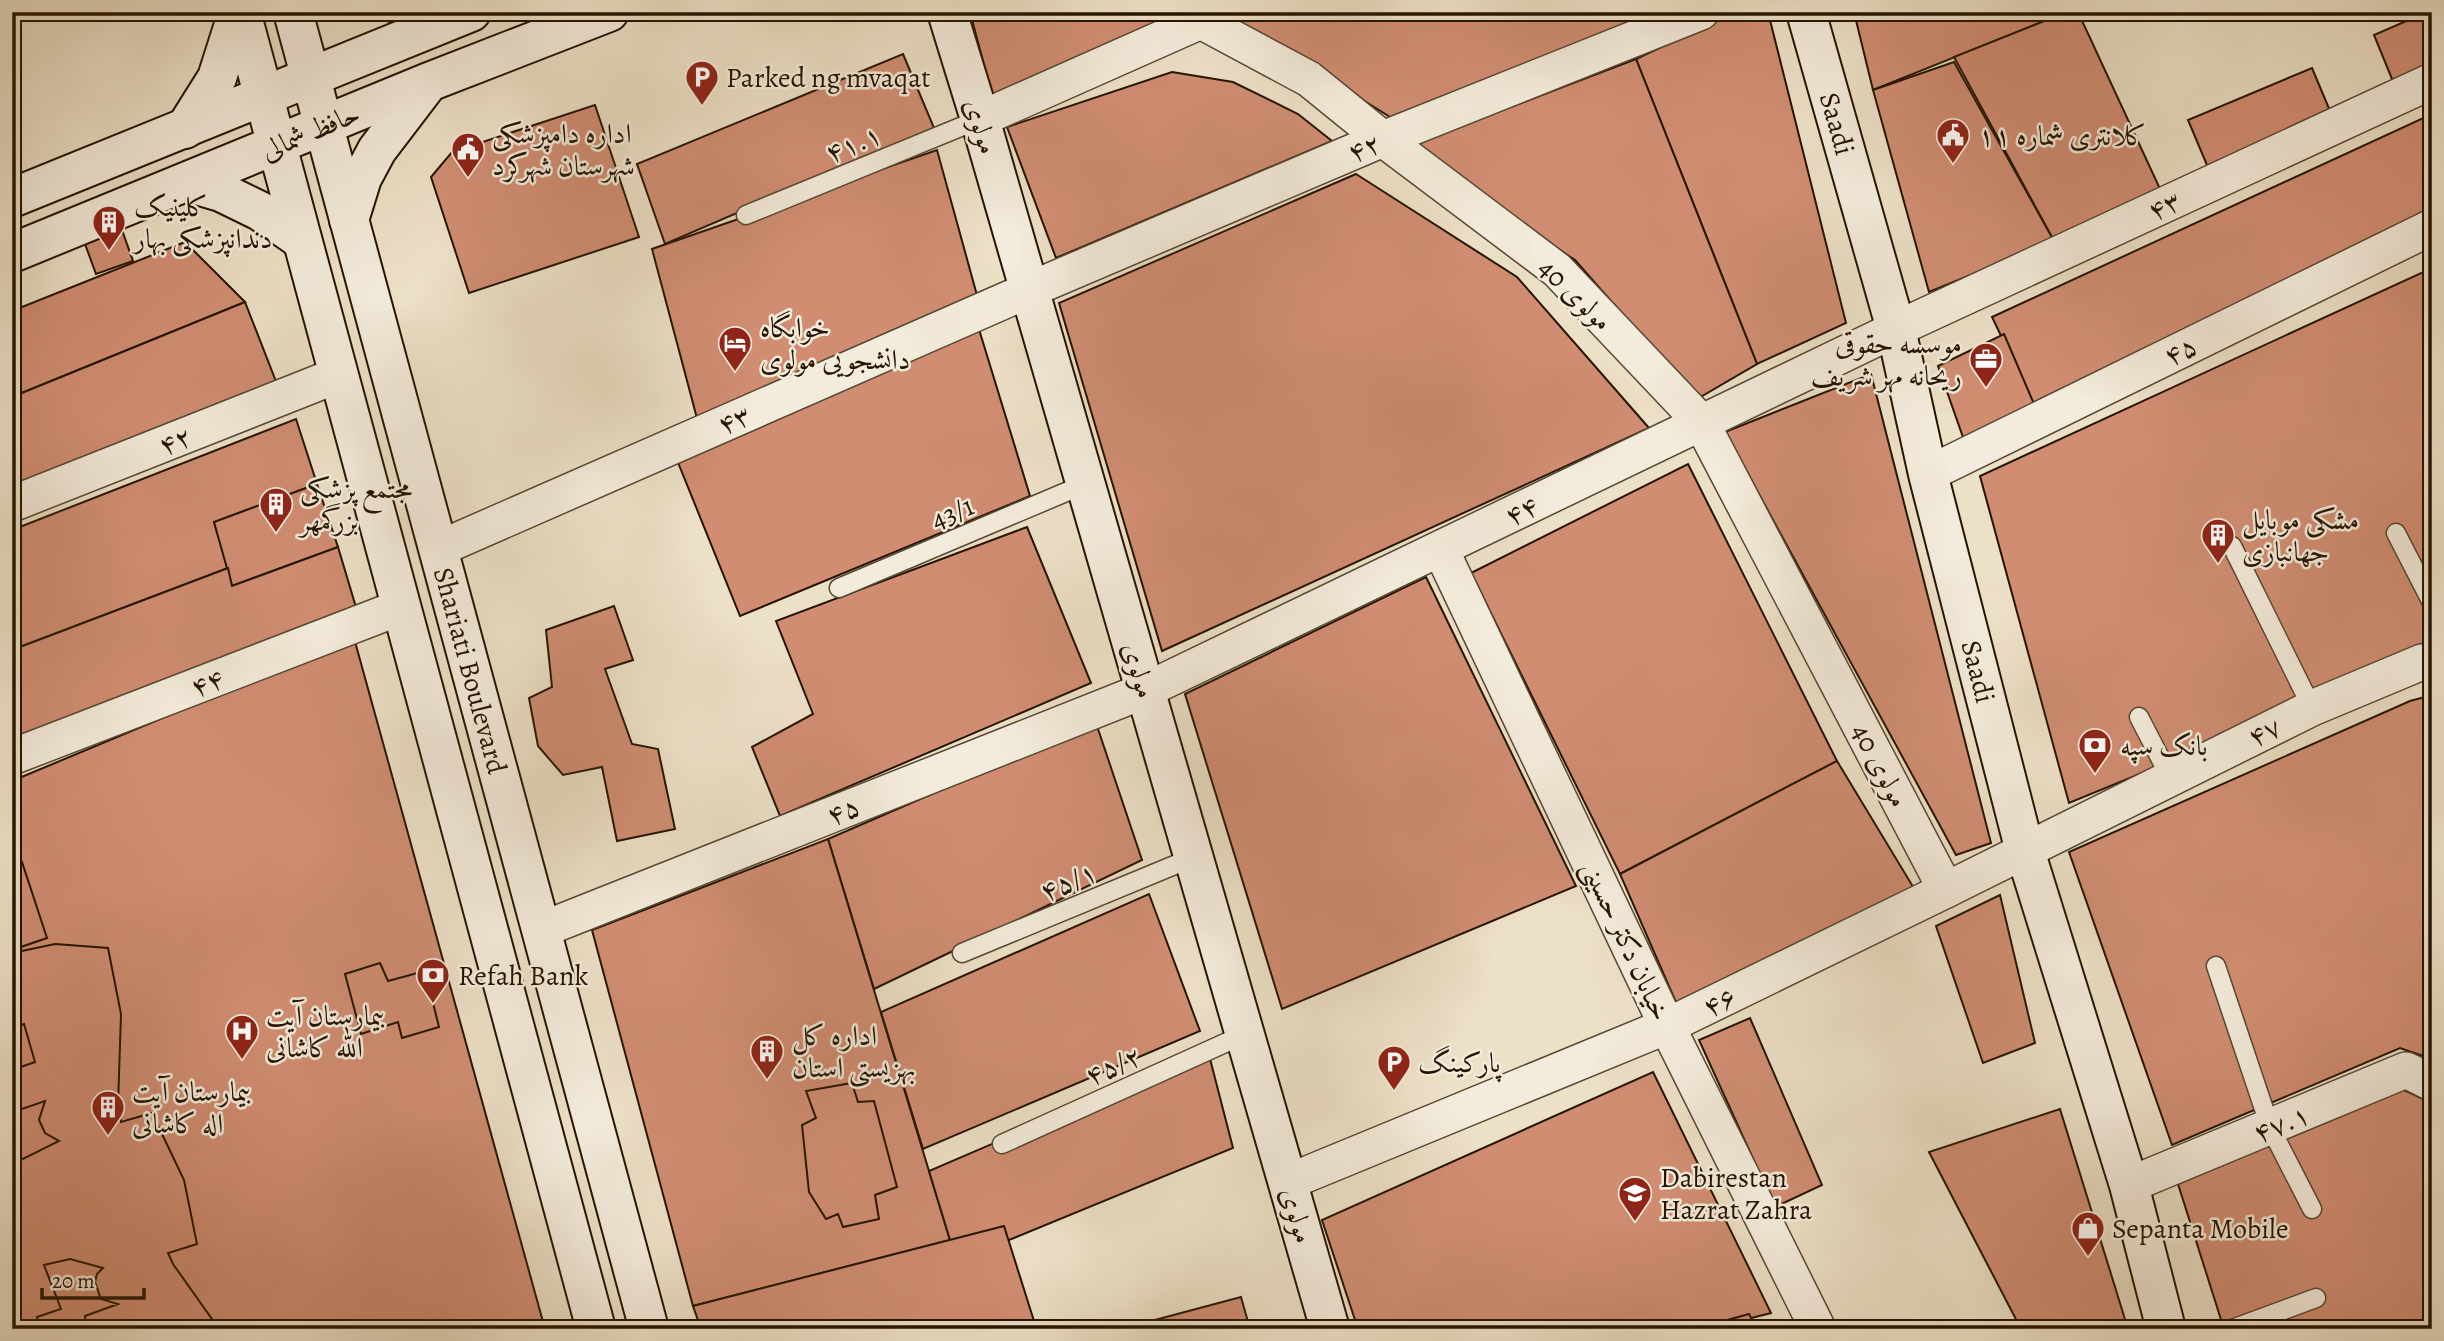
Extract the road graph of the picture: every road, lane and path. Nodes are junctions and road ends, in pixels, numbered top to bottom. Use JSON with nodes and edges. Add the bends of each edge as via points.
{"nodes":[{"id":1,"x":240,"y":12,"type":"edge"},
{"id":2,"x":293,"y":12,"type":"edge"},
{"id":3,"x":471,"y":12,"type":"edge"},
{"id":4,"x":947,"y":12,"type":"edge"},
{"id":5,"x":1701,"y":12,"type":"edge"},
{"id":6,"x":1806,"y":12,"type":"edge"},
{"id":7,"x":605,"y":13,"type":"edge"},
{"id":8,"x":310,"y":77,"type":"junction"},
{"id":9,"x":2432,"y":81,"type":"edge"},
{"id":10,"x":429,"y":82,"type":"junction"},
{"id":11,"x":263,"y":97,"type":"junction"},
{"id":12,"x":980,"y":119,"type":"junction"},
{"id":13,"x":324,"y":126,"type":"junction"},
{"id":14,"x":185,"y":128,"type":"junction"},
{"id":15,"x":1383,"y":139,"type":"junction"},
{"id":16,"x":276,"y":146,"type":"junction"},
{"id":17,"x":187,"y":182,"type":"junction"},
{"id":18,"x":12,"y":198,"type":"edge"},
{"id":19,"x":746,"y":215,"type":"dead end"},
{"id":20,"x":349,"y":220,"type":"junction"},
{"id":21,"x":2432,"y":227,"type":"edge"},
{"id":22,"x":302,"y":240,"type":"junction"},
{"id":23,"x":12,"y":253,"type":"edge"},
{"id":24,"x":1029,"y":289,"type":"junction"},
{"id":25,"x":1896,"y":329,"type":"junction"},
{"id":26,"x":338,"y":375,"type":"junction"},
{"id":27,"x":1701,"y":422,"type":"junction"},
{"id":28,"x":1928,"y":474,"type":"junction"},
{"id":29,"x":1085,"y":484,"type":"junction"},
{"id":30,"x":12,"y":504,"type":"edge"},
{"id":31,"x":2396,"y":533,"type":"dead end"},
{"id":32,"x":2232,"y":546,"type":"dead end"},
{"id":33,"x":438,"y":550,"type":"junction"},
{"id":34,"x":1441,"y":550,"type":"junction"},
{"id":35,"x":839,"y":588,"type":"dead end"},
{"id":36,"x":2432,"y":603,"type":"edge"},
{"id":37,"x":401,"y":607,"type":"junction"},
{"id":38,"x":2429,"y":668,"type":"edge"},
{"id":39,"x":1146,"y":690,"type":"junction"},
{"id":40,"x":2312,"y":708,"type":"junction"},
{"id":41,"x":2139,"y":717,"type":"dead end"},
{"id":42,"x":12,"y":757,"type":"edge"},
{"id":43,"x":2170,"y":777,"type":"junction"},
{"id":44,"x":2025,"y":851,"type":"junction"},
{"id":45,"x":1194,"y":857,"type":"junction"},
{"id":46,"x":1946,"y":890,"type":"junction"},
{"id":47,"x":541,"y":930,"type":"junction"},
{"id":48,"x":962,"y":953,"type":"dead end"},
{"id":49,"x":2216,"y":966,"type":"dead end"},
{"id":50,"x":1667,"y":1026,"type":"junction"},
{"id":51,"x":1245,"y":1034,"type":"junction"},
{"id":52,"x":2432,"y":1083,"type":"edge"},
{"id":53,"x":2270,"y":1127,"type":"junction"},
{"id":54,"x":1002,"y":1144,"type":"dead end"},
{"id":55,"x":1288,"y":1182,"type":"junction"},
{"id":56,"x":2129,"y":1185,"type":"junction"},
{"id":57,"x":2312,"y":1209,"type":"dead end"},
{"id":58,"x":2316,"y":1298,"type":"dead end"},
{"id":59,"x":596,"y":1329,"type":"edge"},
{"id":60,"x":649,"y":1329,"type":"edge"},
{"id":61,"x":1330,"y":1329,"type":"edge"},
{"id":62,"x":1818,"y":1329,"type":"edge"},
{"id":63,"x":2166,"y":1329,"type":"edge"},
{"id":64,"x":2232,"y":1329,"type":"edge"}],
"edges":[{"from":1,"to":11,"type":"main road","name":"Shariati Boulevard"},
{"from":1,"to":14,"type":"main road","via":[[217,78]]},
{"from":2,"to":8,"type":"main road","name":"Shariati Boulevard"},
{"from":3,"to":8,"type":"main road","name":"حافظ شمالی"},
{"from":4,"to":12,"type":"main road","name":"مولوی"},
{"from":5,"to":15,"type":"street","name":"۴۲"},
{"from":6,"to":25,"type":"main road","name":"Saadi"},
{"from":7,"to":10,"type":"main road","name":"حافظ شمالی"},
{"from":8,"to":11,"type":"main road","name":"حافظ شمالی"},
{"from":8,"to":13,"type":"main road","name":"Shariati Boulevard"},
{"from":9,"to":25,"type":"street","name":"۴۳"},
{"from":10,"to":13,"type":"main road","name":"حافظ شمالی"},
{"from":10,"to":20,"type":"main road","via":[[376,150]]},
{"from":11,"to":14,"type":"main road","name":"حافظ شمالی"},
{"from":11,"to":16,"type":"main road","name":"Shariati Boulevard"},
{"from":12,"to":15,"type":"street","name":"مولوی 40","via":[[1201,20],[1309,79]]},
{"from":12,"to":19,"type":"lane","name":"۴۱.۱"},
{"from":12,"to":24,"type":"main road","name":"مولوی"},
{"from":13,"to":16,"type":"main road","name":"حافظ شمالی"},
{"from":13,"to":20,"type":"main road","name":"Shariati Boulevard"},
{"from":14,"to":18,"type":"main road","name":"حافظ شمالی"},
{"from":15,"to":24,"type":"street","name":"۴۲"},
{"from":15,"to":27,"type":"street","name":"مولوی 40","via":[[1558,270]]},
{"from":16,"to":17,"type":"main road","name":"حافظ شمالی"},
{"from":16,"to":22,"type":"main road","name":"Shariati Boulevard"},
{"from":17,"to":22,"type":"main road","via":[[260,211]]},
{"from":17,"to":23,"type":"main road","name":"حافظ شمالی"},
{"from":20,"to":33,"type":"main road","name":"Shariati Boulevard"},
{"from":21,"to":28,"type":"street","name":"۴۵"},
{"from":22,"to":26,"type":"main road","name":"Shariati Boulevard"},
{"from":24,"to":29,"type":"main road","name":"مولوی"},
{"from":24,"to":33,"type":"street","name":"۴۳"},
{"from":25,"to":27,"type":"street","name":"۴۴"},
{"from":25,"to":28,"type":"main road","name":"Saadi"},
{"from":26,"to":30,"type":"street","name":"۴۲"},
{"from":26,"to":37,"type":"main road","name":"Shariati Boulevard"},
{"from":27,"to":34,"type":"street","name":"۴۴"},
{"from":27,"to":46,"type":"street","name":"مولوی 40"},
{"from":28,"to":44,"type":"main road","name":"Saadi"},
{"from":29,"to":35,"type":"lane","name":"43/1"},
{"from":29,"to":39,"type":"main road","name":"مولوی"},
{"from":31,"to":36,"type":"lane"},
{"from":32,"to":40,"type":"lane"},
{"from":33,"to":47,"type":"main road","name":"Shariati Boulevard"},
{"from":34,"to":39,"type":"street","name":"۴۴"},
{"from":34,"to":50,"type":"street","name":"خیابان دکتر حسینی"},
{"from":37,"to":42,"type":"street","name":"۴۴"},
{"from":37,"to":59,"type":"main road","name":"Shariati Boulevard"},
{"from":38,"to":40,"type":"street","name":"۴۷"},
{"from":39,"to":45,"type":"main road","name":"مولوی"},
{"from":39,"to":47,"type":"street","name":"۴۵"},
{"from":40,"to":43,"type":"street","name":"۴۷"},
{"from":41,"to":43,"type":"lane"},
{"from":43,"to":44,"type":"street","name":"۴۷"},
{"from":44,"to":46,"type":"street","name":"۴۶"},
{"from":44,"to":56,"type":"main road","name":"Saadi"},
{"from":45,"to":48,"type":"lane","name":"۴۵/۱"},
{"from":45,"to":51,"type":"main road","name":"مولوی"},
{"from":46,"to":50,"type":"street","name":"۴۶"},
{"from":47,"to":60,"type":"main road","name":"Shariati Boulevard"},
{"from":49,"to":53,"type":"lane"},
{"from":50,"to":55,"type":"street","name":"۴۶"},
{"from":50,"to":62,"type":"street","name":"خیابان دکتر حسینی"},
{"from":51,"to":54,"type":"lane","name":"۴۵/۲"},
{"from":51,"to":55,"type":"main road","name":"مولوی"},
{"from":52,"to":53,"type":"street","name":"۴۷.۱","via":[[2406,1070]]},
{"from":53,"to":56,"type":"street","name":"۴۷.۱"},
{"from":53,"to":57,"type":"lane"},
{"from":55,"to":61,"type":"main road","name":"مولوی"},
{"from":56,"to":63,"type":"main road","name":"Saadi"},
{"from":58,"to":64,"type":"lane"}]}
